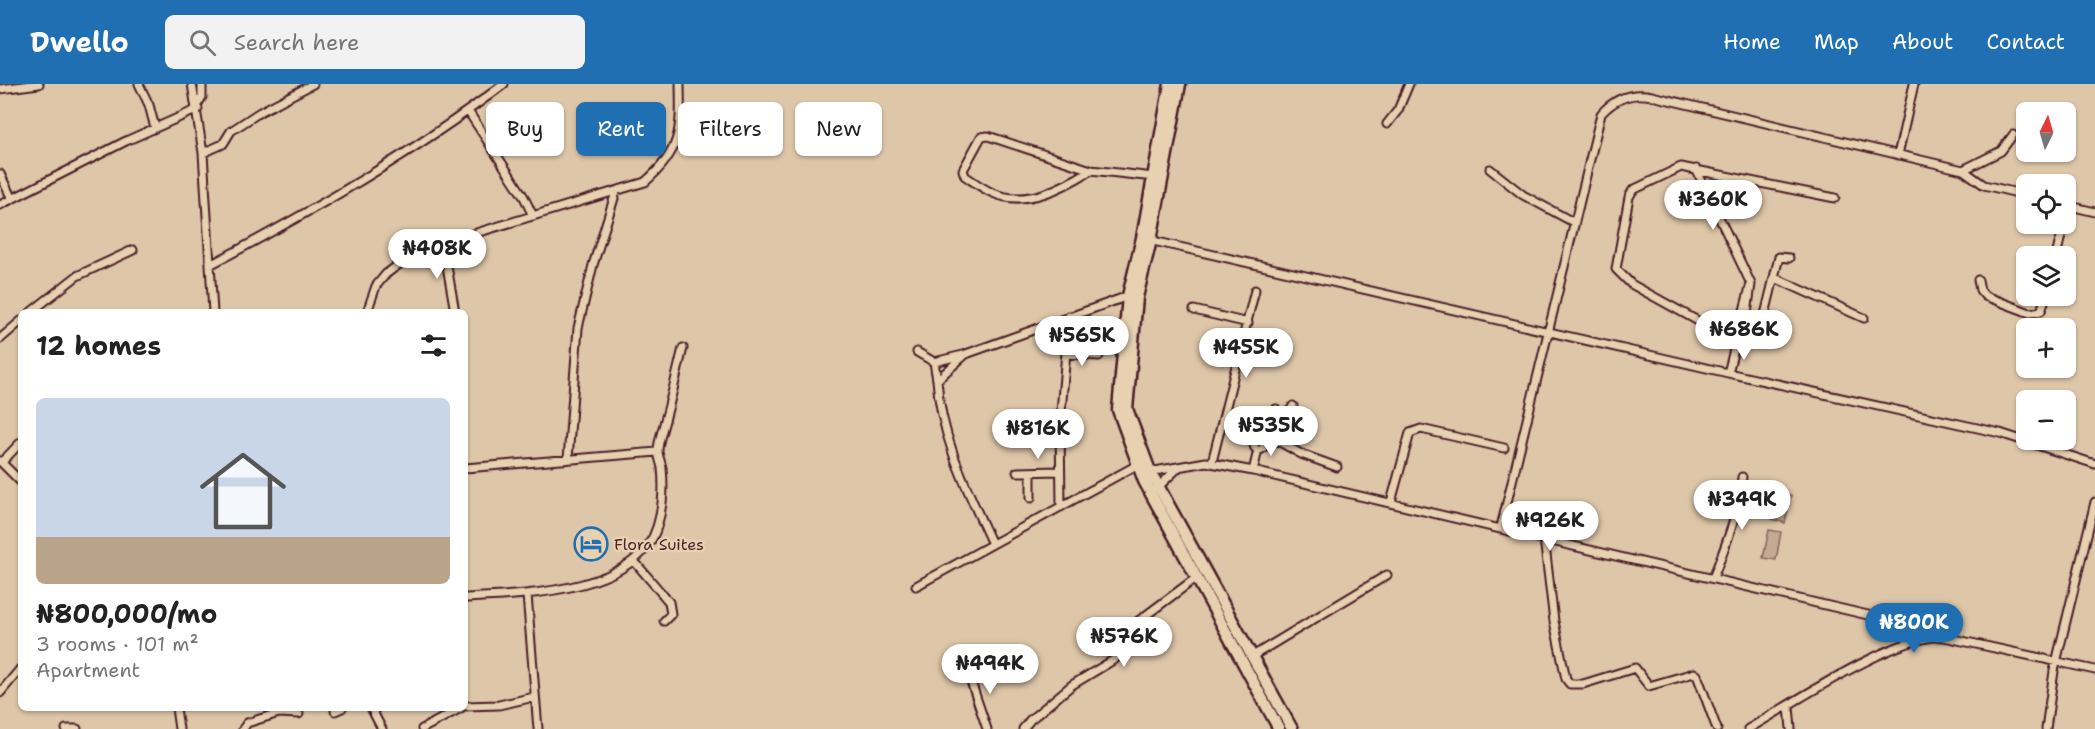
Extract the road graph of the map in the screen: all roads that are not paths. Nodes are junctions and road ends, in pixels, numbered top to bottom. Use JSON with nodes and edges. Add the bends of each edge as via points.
{"nodes":[{"id":1,"x":39,"y":84,"type":"edge"},
{"id":2,"x":139,"y":84,"type":"edge"},
{"id":3,"x":192,"y":84,"type":"edge"},
{"id":4,"x":202,"y":84,"type":"edge"},
{"id":5,"x":313,"y":84,"type":"edge"},
{"id":6,"x":504,"y":84,"type":"edge"},
{"id":7,"x":680,"y":84,"type":"edge"},
{"id":8,"x":1170,"y":84,"type":"edge"},
{"id":9,"x":1180,"y":84,"type":"edge"},
{"id":10,"x":1409,"y":84,"type":"edge"},
{"id":11,"x":1914,"y":84,"type":"edge"},
{"id":12,"x":0,"y":89,"type":"edge"},
{"id":13,"x":198,"y":107,"type":"junction"},
{"id":14,"x":468,"y":111,"type":"junction"},
{"id":15,"x":1387,"y":124,"type":"dead end"},
{"id":16,"x":155,"y":128,"type":"junction"},
{"id":17,"x":2013,"y":135,"type":"dead end"},
{"id":18,"x":203,"y":153,"type":"junction"},
{"id":19,"x":1898,"y":155,"type":"junction"},
{"id":20,"x":1490,"y":169,"type":"dead end"},
{"id":21,"x":1696,"y":169,"type":"junction"},
{"id":22,"x":1091,"y":170,"type":"junction"},
{"id":23,"x":1963,"y":170,"type":"junction"},
{"id":24,"x":0,"y":174,"type":"edge"},
{"id":25,"x":1154,"y":177,"type":"junction"},
{"id":26,"x":616,"y":192,"type":"junction"},
{"id":27,"x":2016,"y":193,"type":"edge"},
{"id":28,"x":1835,"y":198,"type":"dead end"},
{"id":29,"x":12,"y":199,"type":"junction"},
{"id":30,"x":0,"y":205,"type":"edge"},
{"id":31,"x":2076,"y":208,"type":"edge"},
{"id":32,"x":2095,"y":212,"type":"edge"},
{"id":33,"x":533,"y":216,"type":"junction"},
{"id":34,"x":1573,"y":222,"type":"junction"},
{"id":35,"x":1147,"y":239,"type":"junction"},
{"id":36,"x":443,"y":243,"type":"junction"},
{"id":37,"x":133,"y":250,"type":"dead end"},
{"id":38,"x":1789,"y":258,"type":"dead end"},
{"id":39,"x":210,"y":265,"type":"junction"},
{"id":40,"x":1775,"y":278,"type":"junction"},
{"id":41,"x":1978,"y":280,"type":"dead end"},
{"id":42,"x":1255,"y":290,"type":"dead end"},
{"id":43,"x":1128,"y":296,"type":"junction"},
{"id":44,"x":2043,"y":306,"type":"edge"},
{"id":45,"x":35,"y":309,"type":"edge"},
{"id":46,"x":213,"y":309,"type":"edge"},
{"id":47,"x":368,"y":309,"type":"edge"},
{"id":48,"x":454,"y":309,"type":"edge"},
{"id":49,"x":1194,"y":310,"type":"dead end"},
{"id":50,"x":1070,"y":316,"type":"junction"},
{"id":51,"x":1864,"y":318,"type":"dead end"},
{"id":52,"x":18,"y":324,"type":"edge"},
{"id":53,"x":1248,"y":324,"type":"junction"},
{"id":54,"x":1547,"y":330,"type":"junction"},
{"id":55,"x":0,"y":339,"type":"edge"},
{"id":56,"x":1737,"y":341,"type":"junction"},
{"id":57,"x":683,"y":348,"type":"dead end"},
{"id":58,"x":917,"y":352,"type":"dead end"},
{"id":59,"x":966,"y":354,"type":"junction"},
{"id":60,"x":1066,"y":354,"type":"junction"},
{"id":61,"x":1099,"y":356,"type":"dead end"},
{"id":62,"x":933,"y":362,"type":"junction"},
{"id":63,"x":1728,"y":373,"type":"junction"},
{"id":64,"x":937,"y":380,"type":"junction"},
{"id":65,"x":1293,"y":406,"type":"dead end"},
{"id":66,"x":1276,"y":409,"type":"dead end"},
{"id":67,"x":1282,"y":423,"type":"junction"},
{"id":68,"x":1278,"y":441,"type":"junction"},
{"id":69,"x":18,"y":445,"type":"edge"},
{"id":70,"x":1503,"y":448,"type":"dead end"},
{"id":71,"x":657,"y":452,"type":"junction"},
{"id":72,"x":568,"y":459,"type":"junction"},
{"id":73,"x":1,"y":461,"type":"edge"},
{"id":74,"x":1212,"y":462,"type":"junction"},
{"id":75,"x":2095,"y":464,"type":"edge"},
{"id":76,"x":1137,"y":465,"type":"junction"},
{"id":77,"x":1337,"y":467,"type":"dead end"},
{"id":78,"x":468,"y":468,"type":"edge"},
{"id":79,"x":1178,"y":468,"type":"junction"},
{"id":80,"x":1059,"y":471,"type":"junction"},
{"id":81,"x":1253,"y":471,"type":"junction"},
{"id":82,"x":1017,"y":472,"type":"dead end"},
{"id":83,"x":1031,"y":473,"type":"junction"},
{"id":84,"x":1146,"y":474,"type":"junction"},
{"id":85,"x":1742,"y":477,"type":"dead end"},
{"id":86,"x":18,"y":479,"type":"edge"},
{"id":87,"x":1155,"y":490,"type":"junction"},
{"id":88,"x":1031,"y":498,"type":"dead end"},
{"id":89,"x":1391,"y":502,"type":"junction"},
{"id":90,"x":2095,"y":502,"type":"edge"},
{"id":91,"x":1061,"y":507,"type":"junction"},
{"id":92,"x":1501,"y":527,"type":"junction"},
{"id":93,"x":1544,"y":538,"type":"junction"},
{"id":94,"x":992,"y":544,"type":"junction"},
{"id":95,"x":634,"y":561,"type":"junction"},
{"id":96,"x":1388,"y":575,"type":"dead end"},
{"id":97,"x":1196,"y":578,"type":"junction"},
{"id":98,"x":1713,"y":578,"type":"junction"},
{"id":99,"x":916,"y":586,"type":"dead end"},
{"id":100,"x":527,"y":595,"type":"junction"},
{"id":101,"x":468,"y":598,"type":"edge"},
{"id":102,"x":664,"y":621,"type":"dead end"},
{"id":103,"x":1920,"y":638,"type":"junction"},
{"id":104,"x":1251,"y":657,"type":"junction"},
{"id":105,"x":2058,"y":661,"type":"junction"},
{"id":106,"x":967,"y":670,"type":"dead end"},
{"id":107,"x":2095,"y":670,"type":"edge"},
{"id":108,"x":18,"y":672,"type":"edge"},
{"id":109,"x":0,"y":693,"type":"edge"},
{"id":110,"x":534,"y":697,"type":"junction"},
{"id":111,"x":468,"y":706,"type":"edge"},
{"id":112,"x":1789,"y":706,"type":"junction"},
{"id":113,"x":176,"y":711,"type":"edge"},
{"id":114,"x":373,"y":711,"type":"edge"},
{"id":115,"x":455,"y":711,"type":"edge"},
{"id":116,"x":299,"y":714,"type":"dead end"},
{"id":117,"x":66,"y":729,"type":"edge"},
{"id":118,"x":77,"y":729,"type":"edge"},
{"id":119,"x":179,"y":729,"type":"edge"},
{"id":120,"x":243,"y":729,"type":"edge"},
{"id":121,"x":382,"y":729,"type":"edge"},
{"id":122,"x":422,"y":729,"type":"edge"},
{"id":123,"x":538,"y":729,"type":"edge"},
{"id":124,"x":987,"y":729,"type":"edge"},
{"id":125,"x":1023,"y":729,"type":"edge"},
{"id":126,"x":1279,"y":729,"type":"edge"},
{"id":127,"x":1292,"y":729,"type":"edge"},
{"id":128,"x":1717,"y":729,"type":"edge"},
{"id":129,"x":1748,"y":729,"type":"edge"},
{"id":130,"x":1791,"y":729,"type":"edge"},
{"id":131,"x":2046,"y":729,"type":"edge"}],
"edges":[{"from":1,"to":12,"type":"street"},
{"from":2,"to":16,"type":"street"},
{"from":3,"to":13,"type":"street"},
{"from":4,"to":13,"type":"street"},
{"from":5,"to":18,"type":"street","via":[[260,112],[231,131],[223,144]]},
{"from":6,"to":14,"type":"street"},
{"from":7,"to":26,"type":"street","via":[[680,126],[674,150],[662,168],[645,182]]},
{"from":8,"to":25,"type":"main road"},
{"from":9,"to":35,"type":"main road"},
{"from":10,"to":15,"type":"street"},
{"from":11,"to":19,"type":"street"},
{"from":13,"to":16,"type":"street"},
{"from":13,"to":18,"type":"street"},
{"from":14,"to":33,"type":"street"},
{"from":14,"to":39,"type":"street","via":[[330,201]]},
{"from":16,"to":29,"type":"street"},
{"from":17,"to":23,"type":"street","via":[[2001,151]]},
{"from":18,"to":39,"type":"street"},
{"from":19,"to":23,"type":"street"},
{"from":19,"to":34,"type":"street","via":[[1640,94],[1611,103],[1601,114]]},
{"from":20,"to":34,"type":"street","via":[[1523,195]]},
{"from":21,"to":28,"type":"street"},
{"from":21,"to":56,"type":"street","via":[[1751,284],[1747,314]]},
{"from":21,"to":56,"type":"street","via":[[1681,166],[1632,190],[1616,269],[1631,284]]},
{"from":22,"to":22,"type":"street","via":[[1061,189],[1018,198],[995,194],[965,176],[963,170],[984,136]]},
{"from":22,"to":25,"type":"street"},
{"from":23,"to":27,"type":"street","via":[[1984,185]]},
{"from":24,"to":29,"type":"street"},
{"from":25,"to":35,"type":"main road"},
{"from":26,"to":33,"type":"street"},
{"from":26,"to":72,"type":"street","via":[[578,328]]},
{"from":29,"to":30,"type":"street"},
{"from":31,"to":32,"type":"street"},
{"from":33,"to":36,"type":"street"},
{"from":34,"to":54,"type":"street"},
{"from":35,"to":43,"type":"main road"},
{"from":35,"to":54,"type":"street"},
{"from":35,"to":84,"type":"main road","via":[[1137,297],[1127,409]]},
{"from":36,"to":47,"type":"street","via":[[409,257],[386,274],[376,286]]},
{"from":36,"to":48,"type":"street"},
{"from":37,"to":45,"type":"street","via":[[77,276]]},
{"from":38,"to":40,"type":"street","via":[[1779,257]]},
{"from":39,"to":46,"type":"street"},
{"from":40,"to":51,"type":"street"},
{"from":40,"to":56,"type":"street","via":[[1761,331],[1756,338]]},
{"from":41,"to":44,"type":"street","via":[[1985,296],[2030,313],[2041,311]]},
{"from":42,"to":53,"type":"street"},
{"from":43,"to":50,"type":"street"},
{"from":43,"to":76,"type":"main road","via":[[1118,410]]},
{"from":49,"to":53,"type":"street"},
{"from":50,"to":59,"type":"street"},
{"from":50,"to":60,"type":"street"},
{"from":52,"to":55,"type":"street"},
{"from":53,"to":74,"type":"street"},
{"from":54,"to":63,"type":"street"},
{"from":54,"to":92,"type":"street"},
{"from":56,"to":63,"type":"street"},
{"from":57,"to":71,"type":"street"},
{"from":58,"to":62,"type":"street"},
{"from":59,"to":62,"type":"street"},
{"from":59,"to":64,"type":"street"},
{"from":60,"to":61,"type":"street"},
{"from":60,"to":80,"type":"street"},
{"from":62,"to":64,"type":"street"},
{"from":63,"to":75,"type":"street","via":[[2000,433]]},
{"from":64,"to":94,"type":"street","via":[[947,438]]},
{"from":65,"to":67,"type":"street"},
{"from":66,"to":67,"type":"street"},
{"from":67,"to":68,"type":"street"},
{"from":68,"to":77,"type":"street"},
{"from":68,"to":81,"type":"street","via":[[1263,444]]},
{"from":69,"to":73,"type":"street"},
{"from":70,"to":89,"type":"street","via":[[1421,429],[1413,431]]},
{"from":71,"to":72,"type":"street"},
{"from":71,"to":95,"type":"street","via":[[663,475],[661,511],[651,542]]},
{"from":72,"to":78,"type":"street"},
{"from":73,"to":86,"type":"street"},
{"from":74,"to":79,"type":"street"},
{"from":74,"to":81,"type":"street"},
{"from":76,"to":84,"type":"main road"},
{"from":76,"to":91,"type":"street"},
{"from":79,"to":84,"type":"street"},
{"from":79,"to":87,"type":"street"},
{"from":80,"to":83,"type":"street"},
{"from":80,"to":91,"type":"street"},
{"from":81,"to":89,"type":"street"},
{"from":82,"to":83,"type":"street"},
{"from":83,"to":88,"type":"street"},
{"from":84,"to":87,"type":"main road"},
{"from":85,"to":98,"type":"street"},
{"from":87,"to":97,"type":"main road"},
{"from":87,"to":104,"type":"main road"},
{"from":89,"to":92,"type":"street"},
{"from":90,"to":105,"type":"street"},
{"from":91,"to":94,"type":"street"},
{"from":92,"to":93,"type":"street"},
{"from":93,"to":98,"type":"street"},
{"from":93,"to":128,"type":"street","via":[[1554,621],[1570,684],[1583,684],[1635,668],[1646,683],[1654,686],[1694,673]]},
{"from":94,"to":99,"type":"street"},
{"from":95,"to":100,"type":"street","via":[[591,581]]},
{"from":95,"to":102,"type":"street","via":[[669,602],[671,614]]},
{"from":96,"to":104,"type":"street"},
{"from":97,"to":125,"type":"street","via":[[1137,622],[1115,659],[1072,685]]},
{"from":97,"to":126,"type":"main road"},
{"from":98,"to":103,"type":"street","via":[[1872,616]]},
{"from":100,"to":101,"type":"street"},
{"from":100,"to":110,"type":"street"},
{"from":103,"to":105,"type":"street","via":[[1944,637]]},
{"from":103,"to":112,"type":"street","via":[[1873,657]]},
{"from":104,"to":127,"type":"main road"},
{"from":105,"to":107,"type":"street"},
{"from":105,"to":131,"type":"street"},
{"from":106,"to":124,"type":"street"},
{"from":108,"to":109,"type":"street"},
{"from":110,"to":111,"type":"street","via":[[499,705]]},
{"from":110,"to":123,"type":"street"},
{"from":112,"to":129,"type":"street"},
{"from":112,"to":130,"type":"street"},
{"from":113,"to":119,"type":"street"},
{"from":114,"to":121,"type":"street"},
{"from":115,"to":122,"type":"street"},
{"from":116,"to":120,"type":"street","via":[[279,713],[247,723]]},
{"from":117,"to":118,"type":"street"}]}
